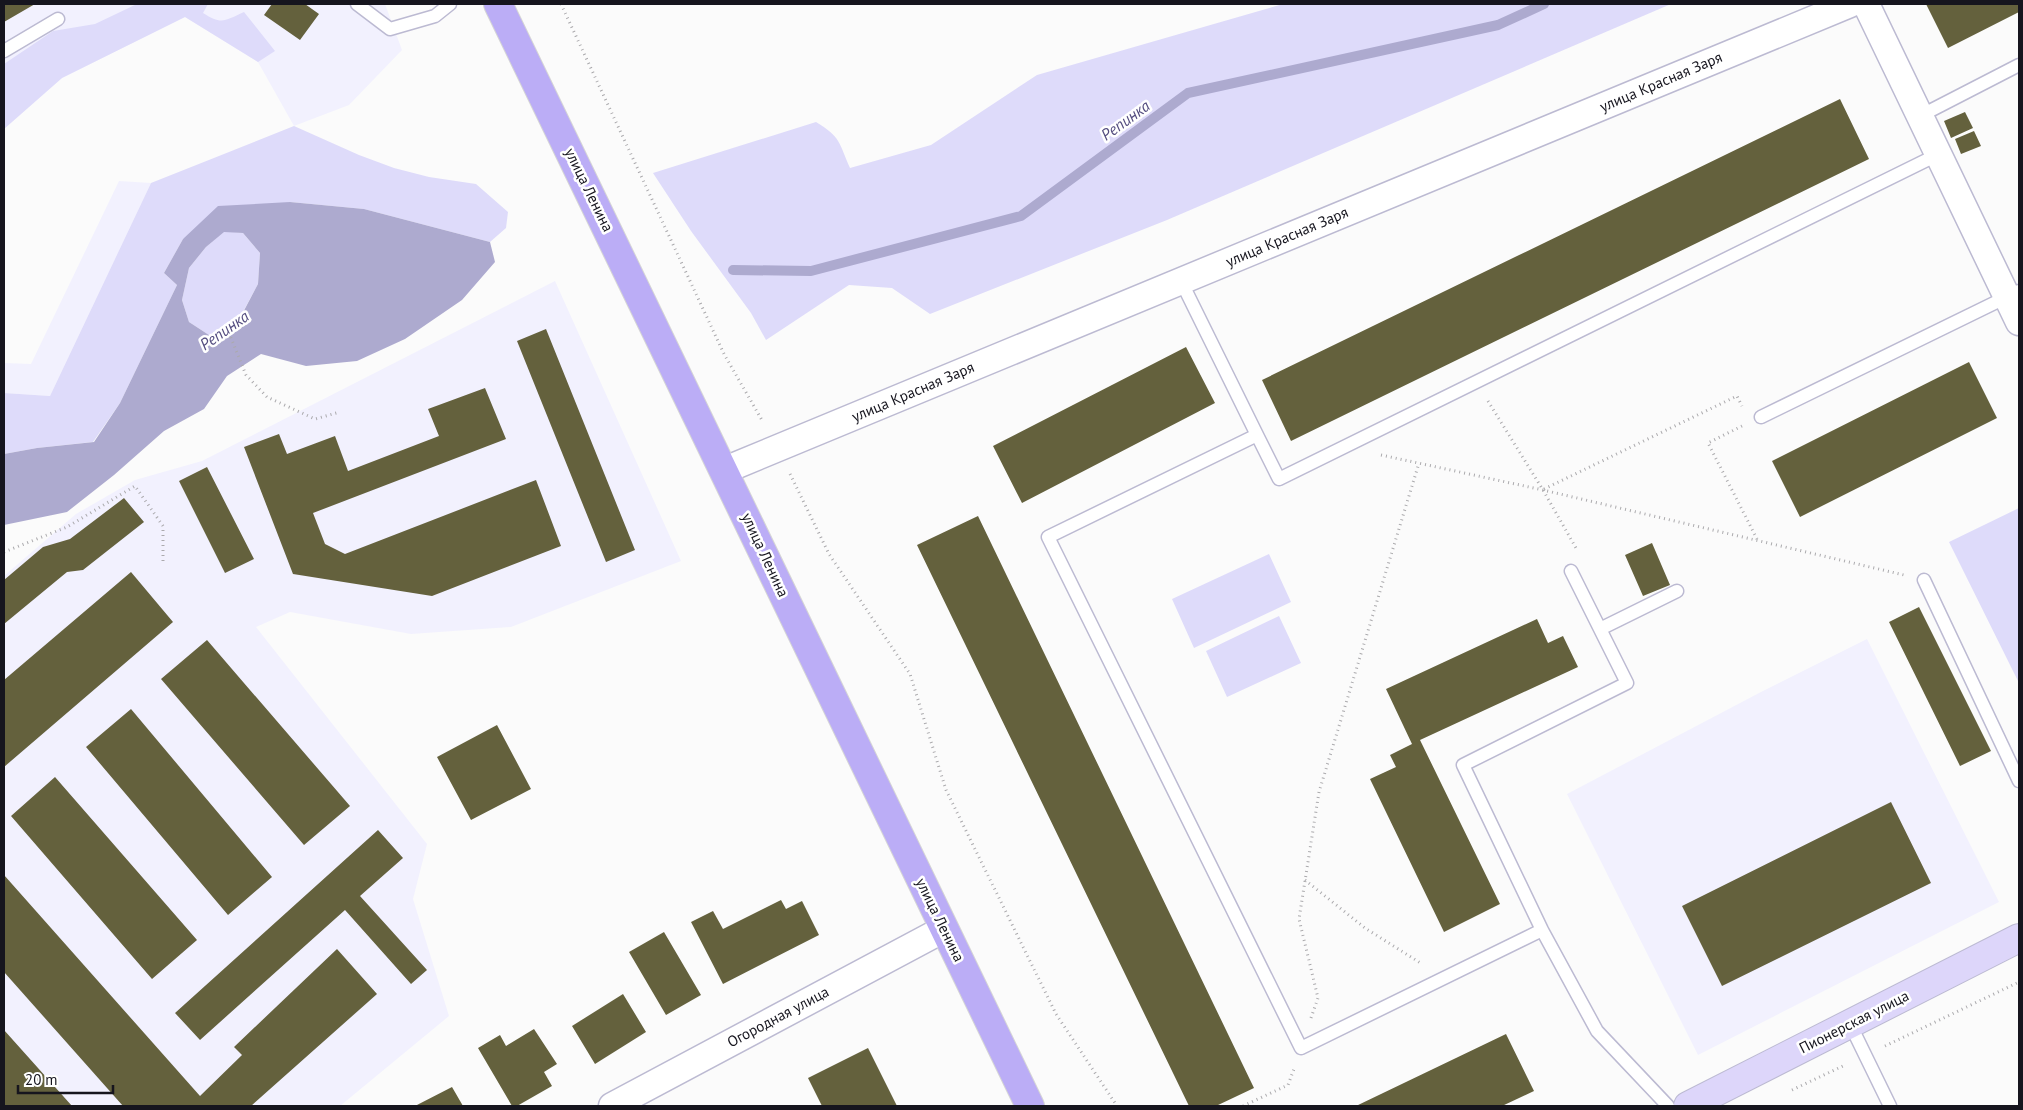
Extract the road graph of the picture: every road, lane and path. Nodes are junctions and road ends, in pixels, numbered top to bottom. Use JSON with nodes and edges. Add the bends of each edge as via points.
{"nodes":[{"id":1,"x":357,"y":4,"type":"edge"},
{"id":2,"x":450,"y":4,"type":"edge"},
{"id":3,"x":498,"y":4,"type":"edge"},
{"id":4,"x":561,"y":4,"type":"edge"},
{"id":5,"x":1850,"y":4,"type":"edge"},
{"id":6,"x":1866,"y":4,"type":"edge"},
{"id":7,"x":58,"y":19,"type":"dead end"},
{"id":8,"x":4,"y":51,"type":"edge"},
{"id":9,"x":2019,"y":66,"type":"edge"},
{"id":10,"x":1920,"y":116,"type":"junction"},
{"id":11,"x":1938,"y":154,"type":"junction"},
{"id":12,"x":1181,"y":281,"type":"junction"},
{"id":13,"x":2013,"y":294,"type":"edge"},
{"id":14,"x":2019,"y":322,"type":"edge"},
{"id":15,"x":227,"y":328,"type":"dead end"},
{"id":16,"x":1476,"y":382,"type":"junction"},
{"id":17,"x":340,"y":412,"type":"dead end"},
{"id":18,"x":1755,"y":420,"type":"junction"},
{"id":19,"x":1257,"y":435,"type":"junction"},
{"id":20,"x":1344,"y":447,"type":"junction"},
{"id":21,"x":778,"y":448,"type":"junction"},
{"id":22,"x":1419,"y":463,"type":"junction"},
{"id":23,"x":725,"y":470,"type":"junction"},
{"id":24,"x":1543,"y":490,"type":"junction"},
{"id":25,"x":1757,"y":540,"type":"junction"},
{"id":26,"x":4,"y":552,"type":"edge"},
{"id":27,"x":163,"y":566,"type":"dead end"},
{"id":28,"x":1571,"y":571,"type":"joint"},
{"id":29,"x":1924,"y":580,"type":"joint"},
{"id":30,"x":1677,"y":591,"type":"dead end"},
{"id":31,"x":1600,"y":629,"type":"junction"},
{"id":32,"x":2019,"y":781,"type":"edge"},
{"id":33,"x":1305,"y":879,"type":"junction"},
{"id":34,"x":944,"y":929,"type":"junction"},
{"id":35,"x":1542,"y":930,"type":"junction"},
{"id":36,"x":2019,"y":938,"type":"edge"},
{"id":37,"x":1444,"y":978,"type":"junction"},
{"id":38,"x":2019,"y":982,"type":"edge"},
{"id":39,"x":1850,"y":1024,"type":"junction"},
{"id":40,"x":1301,"y":1048,"type":"junction"},
{"id":41,"x":1865,"y":1056,"type":"junction"},
{"id":42,"x":1784,"y":1094,"type":"dead end"},
{"id":43,"x":612,"y":1106,"type":"edge"},
{"id":44,"x":1030,"y":1106,"type":"edge"},
{"id":45,"x":1117,"y":1106,"type":"edge"},
{"id":46,"x":1243,"y":1106,"type":"edge"},
{"id":47,"x":1668,"y":1106,"type":"edge"},
{"id":48,"x":1688,"y":1106,"type":"edge"},
{"id":49,"x":1890,"y":1106,"type":"edge"}],
"edges":[{"from":1,"to":2,"type":"lane","via":[[390,29],[435,16]]},
{"from":3,"to":23,"type":"main road","name":"улица Ленина"},
{"from":4,"to":21,"type":"path","via":[[724,354]]},
{"from":5,"to":12,"type":"street","name":"улица Красная Заря"},
{"from":6,"to":10,"type":"street"},
{"from":7,"to":8,"type":"lane"},
{"from":9,"to":10,"type":"lane"},
{"from":10,"to":11,"type":"street"},
{"from":11,"to":13,"type":"street"},
{"from":11,"to":16,"type":"lane"},
{"from":12,"to":19,"type":"lane"},
{"from":12,"to":21,"type":"street","name":"улица Красная Заря"},
{"from":13,"to":14,"type":"street"},
{"from":13,"to":18,"type":"lane"},
{"from":15,"to":17,"type":"path","via":[[246,375],[267,397],[315,419]]},
{"from":16,"to":20,"type":"lane"},
{"from":16,"to":24,"type":"path"},
{"from":18,"to":24,"type":"path","via":[[1736,396]]},
{"from":18,"to":25,"type":"path","via":[[1708,443]]},
{"from":19,"to":20,"type":"lane","via":[[1279,479]]},
{"from":19,"to":40,"type":"lane","via":[[1048,537]]},
{"from":20,"to":22,"type":"path"},
{"from":21,"to":23,"type":"street","name":"улица Красная Заря"},
{"from":21,"to":45,"type":"path","via":[[829,554],[910,674],[946,790],[1056,1014]]},
{"from":22,"to":24,"type":"path"},
{"from":22,"to":33,"type":"path","via":[[1319,792]]},
{"from":23,"to":34,"type":"main road","name":"улица Ленина"},
{"from":24,"to":25,"type":"path"},
{"from":24,"to":28,"type":"path","via":[[1580,557]]},
{"from":25,"to":29,"type":"path"},
{"from":26,"to":27,"type":"path","via":[[67,527],[135,486],[163,526]]},
{"from":28,"to":31,"type":"lane"},
{"from":29,"to":32,"type":"lane"},
{"from":30,"to":31,"type":"lane"},
{"from":31,"to":35,"type":"lane","via":[[1627,683],[1463,765]]},
{"from":33,"to":37,"type":"path","via":[[1365,928]]},
{"from":33,"to":40,"type":"path","via":[[1298,918],[1318,998]]},
{"from":34,"to":43,"type":"street","name":"Огородная улица"},
{"from":34,"to":44,"type":"main road","name":"улица Ленина"},
{"from":35,"to":37,"type":"lane"},
{"from":35,"to":47,"type":"lane","via":[[1597,1031]]},
{"from":36,"to":39,"type":"street","name":"Пионерская улица"},
{"from":37,"to":40,"type":"lane"},
{"from":38,"to":41,"type":"path"},
{"from":39,"to":41,"type":"lane"},
{"from":39,"to":48,"type":"street","name":"Пионерская улица"},
{"from":40,"to":46,"type":"path","via":[[1288,1085]]},
{"from":41,"to":42,"type":"path"},
{"from":41,"to":49,"type":"lane"}]}
